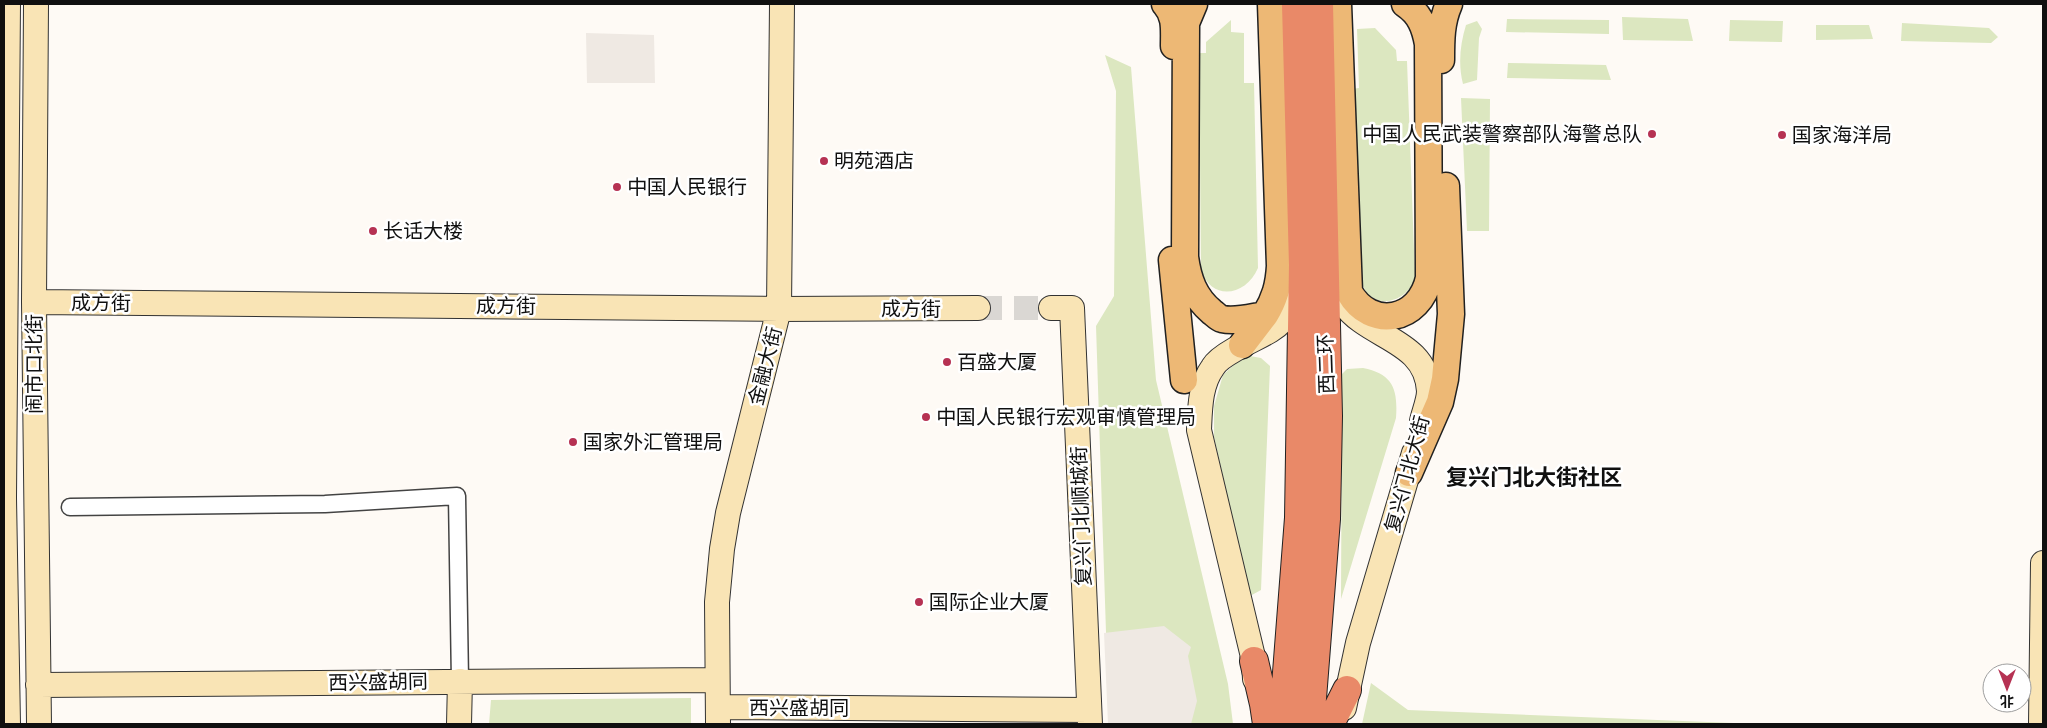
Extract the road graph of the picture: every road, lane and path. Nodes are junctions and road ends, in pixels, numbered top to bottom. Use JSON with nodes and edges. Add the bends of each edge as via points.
{"nodes":[{"id":1,"x":8,"y":4,"type":"edge"},
{"id":2,"x":36,"y":4,"type":"edge"},
{"id":3,"x":769,"y":4,"type":"edge"},
{"id":4,"x":782,"y":4,"type":"edge"},
{"id":5,"x":1165,"y":4,"type":"edge"},
{"id":6,"x":1194,"y":4,"type":"edge"},
{"id":7,"x":1272,"y":4,"type":"edge"},
{"id":8,"x":1296,"y":4,"type":"edge"},
{"id":9,"x":1319,"y":4,"type":"edge"},
{"id":10,"x":1338,"y":4,"type":"edge"},
{"id":11,"x":1405,"y":4,"type":"edge"},
{"id":12,"x":1450,"y":4,"type":"edge"},
{"id":13,"x":1313,"y":264,"type":"junction"},
{"id":14,"x":1353,"y":298,"type":"junction"},
{"id":15,"x":34,"y":302,"type":"junction"},
{"id":16,"x":978,"y":308,"type":"tunnel mouth"},
{"id":17,"x":1061,"y":308,"type":"dead end"},
{"id":18,"x":773,"y":309,"type":"junction"},
{"id":19,"x":1265,"y":315,"type":"junction"},
{"id":20,"x":1371,"y":328,"type":"junction"},
{"id":21,"x":1242,"y":345,"type":"junction"},
{"id":22,"x":1184,"y":380,"type":"joint"},
{"id":23,"x":1199,"y":430,"type":"junction"},
{"id":24,"x":1409,"y":473,"type":"junction"},
{"id":25,"x":4,"y":498,"type":"edge"},
{"id":26,"x":35,"y":498,"type":"junction"},
{"id":27,"x":70,"y":507,"type":"dead end"},
{"id":28,"x":2043,"y":563,"type":"edge"},
{"id":29,"x":1254,"y":661,"type":"junction"},
{"id":30,"x":711,"y":680,"type":"junction"},
{"id":31,"x":460,"y":681,"type":"junction"},
{"id":32,"x":38,"y":685,"type":"junction"},
{"id":33,"x":1347,"y":690,"type":"junction"},
{"id":34,"x":1090,"y":717,"type":"edge"},
{"id":35,"x":714,"y":719,"type":"edge"},
{"id":36,"x":8,"y":724,"type":"edge"},
{"id":37,"x":38,"y":724,"type":"edge"},
{"id":38,"x":459,"y":724,"type":"edge"},
{"id":39,"x":1256,"y":724,"type":"edge"},
{"id":40,"x":1267,"y":724,"type":"edge"},
{"id":41,"x":1283,"y":724,"type":"edge"},
{"id":42,"x":1310,"y":724,"type":"edge"},
{"id":43,"x":1330,"y":724,"type":"edge"},
{"id":44,"x":1341,"y":724,"type":"edge"},
{"id":45,"x":1349,"y":724,"type":"edge"},
{"id":46,"x":2040,"y":724,"type":"edge"}],
"edges":[{"from":1,"to":25,"type":"street","name":"闹市口北街"},
{"from":2,"to":15,"type":"street","name":"闹市口北街"},
{"from":3,"to":18,"type":"street"},
{"from":4,"to":18,"type":"street","name":"金融大街"},
{"from":5,"to":22,"type":"main road","via":[[1174,22],[1171,256]]},
{"from":6,"to":19,"type":"main road","via":[[1186,23],[1184,257],[1187,275],[1203,304],[1220,318]]},
{"from":7,"to":19,"type":"main road","via":[[1280,266],[1279,285]]},
{"from":8,"to":13,"type":"highway","name":"西二环"},
{"from":9,"to":13,"type":"highway","name":"西二环"},
{"from":10,"to":14,"type":"main road","via":[[1347,258],[1349,292]]},
{"from":11,"to":14,"type":"main road","via":[[1416,11],[1428,44],[1429,278],[1423,297],[1407,312],[1377,316]]},
{"from":12,"to":24,"type":"main road","via":[[1440,39],[1451,314],[1449,343],[1440,402]]},
{"from":13,"to":20,"type":"street","name":"复兴门北大街","via":[[1346,307]]},
{"from":13,"to":21,"type":"street","via":[[1284,321]]},
{"from":13,"to":41,"type":"highway","name":"西二环","via":[[1299,518]]},
{"from":13,"to":42,"type":"highway","name":"西二环","via":[[1328,416],[1326,518]]},
{"from":14,"to":20,"type":"main road"},
{"from":15,"to":18,"type":"street","name":"成方街"},
{"from":15,"to":26,"type":"street","name":"闹市口北街"},
{"from":16,"to":18,"type":"street","name":"成方街"},
{"from":17,"to":34,"type":"street","name":"复兴门北顺城街"},
{"from":18,"to":30,"type":"street","name":"金融大街","via":[[728,513]]},
{"from":19,"to":21,"type":"main road"},
{"from":20,"to":24,"type":"street","name":"复兴门北大街","via":[[1409,350],[1426,373],[1429,392]]},
{"from":21,"to":23,"type":"street","via":[[1214,365],[1206,379],[1200,396]]},
{"from":22,"to":23,"type":"street"},
{"from":23,"to":29,"type":"street"},
{"from":24,"to":33,"type":"street","name":"复兴门北大街"},
{"from":25,"to":26,"type":"street"},
{"from":25,"to":36,"type":"street","name":"闹市口北街"},
{"from":26,"to":32,"type":"street","name":"闹市口北街"},
{"from":27,"to":31,"type":"street","via":[[325,504],[457,496]]},
{"from":28,"to":46,"type":"street"},
{"from":29,"to":39,"type":"street"},
{"from":29,"to":40,"type":"highway"},
{"from":30,"to":31,"type":"street","name":"西兴盛胡同"},
{"from":30,"to":35,"type":"street","name":"金融大街"},
{"from":31,"to":32,"type":"street","name":"西兴盛胡同"},
{"from":31,"to":38,"type":"street"},
{"from":32,"to":37,"type":"street","name":"闹市口北街"},
{"from":33,"to":43,"type":"highway"},
{"from":33,"to":44,"type":"street","name":"复兴门北大街"},
{"from":33,"to":45,"type":"street"},
{"from":34,"to":35,"type":"street","name":"西兴盛胡同"}]}
